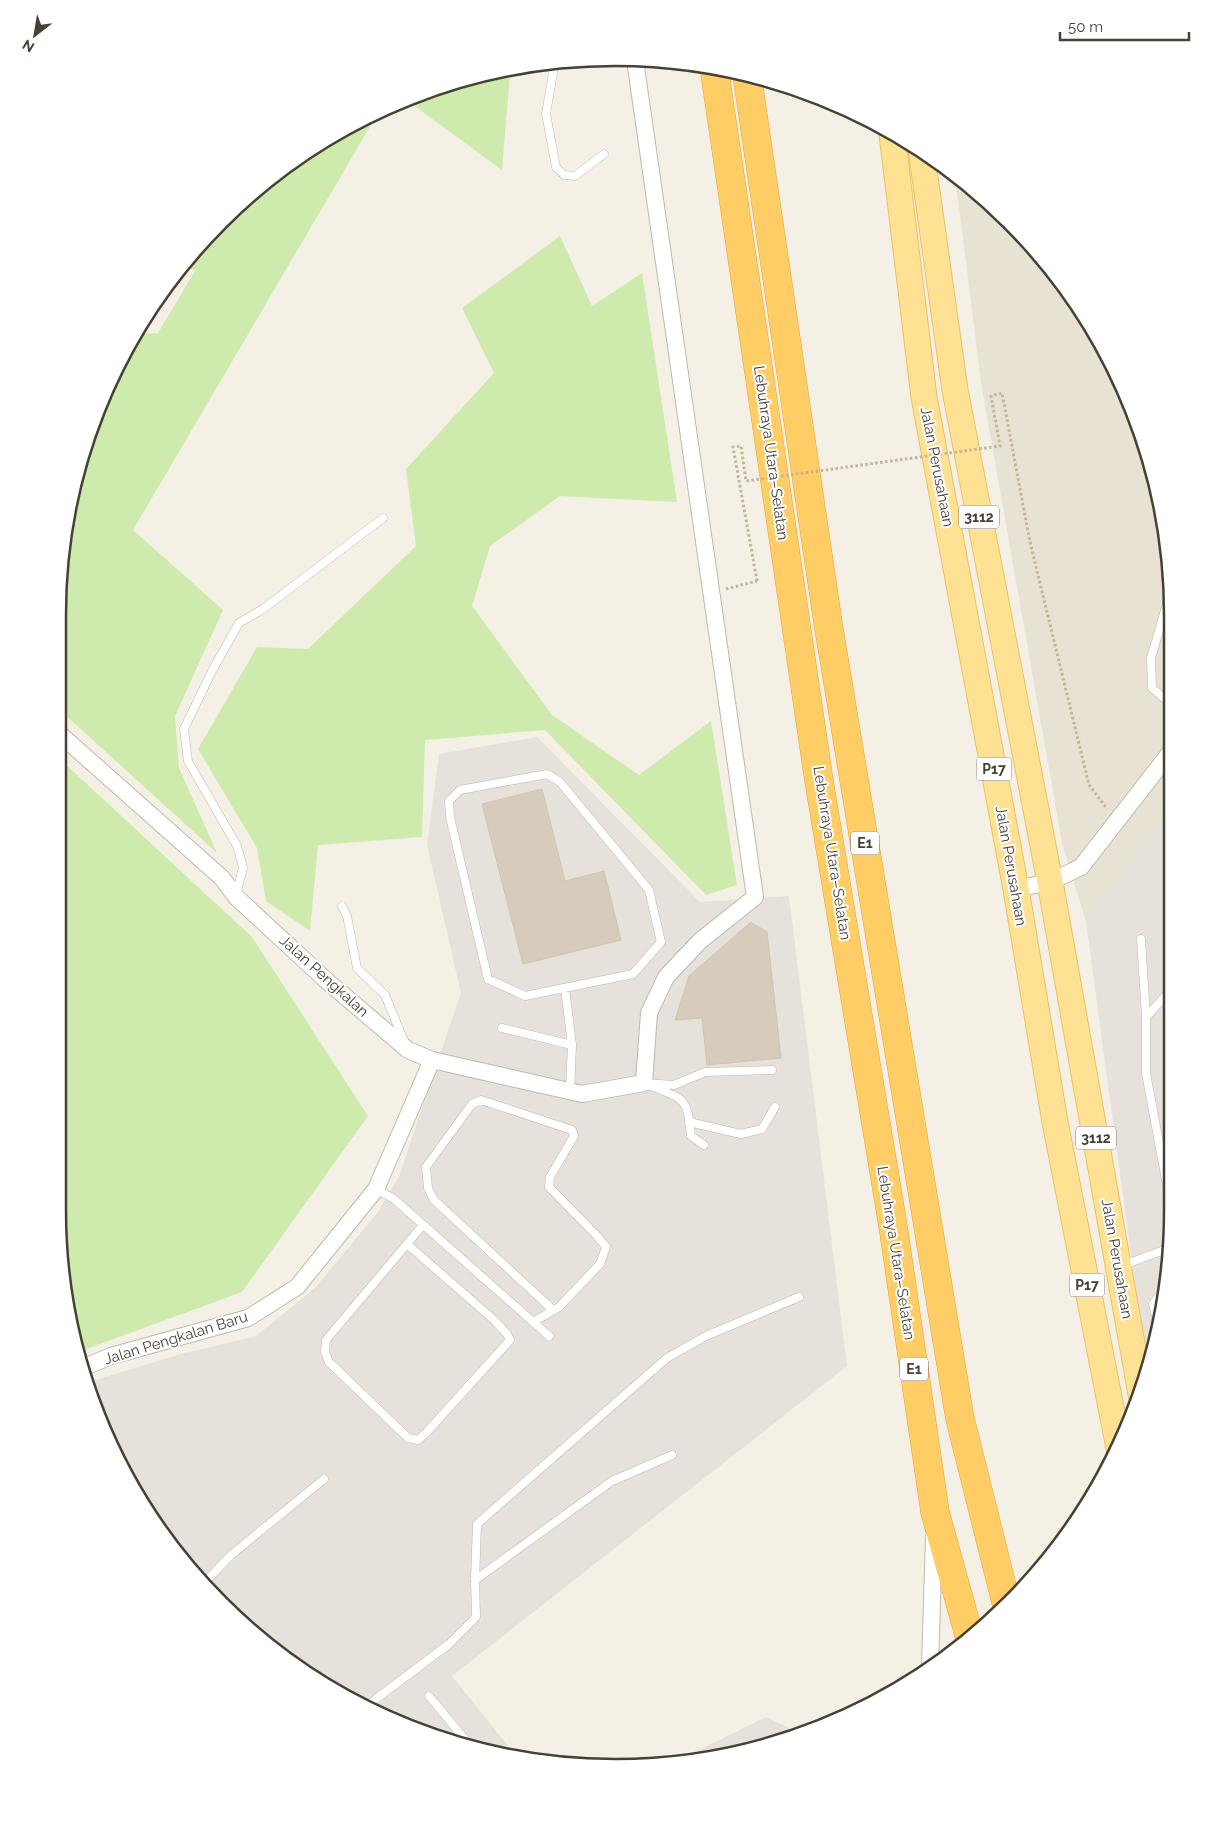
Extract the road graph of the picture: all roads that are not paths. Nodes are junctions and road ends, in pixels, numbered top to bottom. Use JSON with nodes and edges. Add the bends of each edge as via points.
{"nodes":[{"id":1,"x":636,"y":67,"type":"edge"},
{"id":2,"x":554,"y":70,"type":"edge"},
{"id":3,"x":715,"y":76,"type":"edge"},
{"id":4,"x":748,"y":83,"type":"edge"},
{"id":5,"x":893,"y":142,"type":"edge"},
{"id":6,"x":604,"y":154,"type":"dead end"},
{"id":7,"x":923,"y":161,"type":"edge"},
{"id":8,"x":383,"y":518,"type":"dead end"},
{"id":9,"x":1164,"y":614,"type":"edge"},
{"id":10,"x":972,"y":650,"type":"joint"},
{"id":11,"x":1164,"y":698,"type":"edge"},
{"id":12,"x":66,"y":740,"type":"edge"},
{"id":13,"x":1164,"y":760,"type":"edge"},
{"id":14,"x":1050,"y":882,"type":"junction"},
{"id":15,"x":1016,"y":889,"type":"junction"},
{"id":16,"x":236,"y":897,"type":"junction"},
{"id":17,"x":342,"y":906,"type":"dead end"},
{"id":18,"x":1141,"y":939,"type":"dead end"},
{"id":19,"x":565,"y":989,"type":"junction"},
{"id":20,"x":1164,"y":998,"type":"edge"},
{"id":21,"x":1146,"y":1017,"type":"junction"},
{"id":22,"x":502,"y":1028,"type":"dead end"},
{"id":23,"x":572,"y":1044,"type":"junction"},
{"id":24,"x":408,"y":1050,"type":"junction"},
{"id":25,"x":432,"y":1060,"type":"junction"},
{"id":26,"x":772,"y":1070,"type":"dead end"},
{"id":27,"x":644,"y":1083,"type":"junction"},
{"id":28,"x":570,"y":1092,"type":"junction"},
{"id":29,"x":775,"y":1107,"type":"dead end"},
{"id":30,"x":689,"y":1122,"type":"junction"},
{"id":31,"x":1159,"y":1142,"type":"junction"},
{"id":32,"x":704,"y":1145,"type":"dead end"},
{"id":33,"x":1164,"y":1148,"type":"edge"},
{"id":34,"x":1164,"y":1169,"type":"edge"},
{"id":35,"x":376,"y":1190,"type":"junction"},
{"id":36,"x":423,"y":1225,"type":"junction"},
{"id":37,"x":407,"y":1244,"type":"junction"},
{"id":38,"x":1163,"y":1250,"type":"edge"},
{"id":39,"x":1119,"y":1267,"type":"junction"},
{"id":40,"x":799,"y":1297,"type":"dead end"},
{"id":41,"x":553,"y":1310,"type":"junction"},
{"id":42,"x":534,"y":1322,"type":"junction"},
{"id":43,"x":549,"y":1336,"type":"dead end"},
{"id":44,"x":89,"y":1365,"type":"edge"},
{"id":45,"x":1138,"y":1376,"type":"edge"},
{"id":46,"x":1116,"y":1433,"type":"edge"},
{"id":47,"x":672,"y":1455,"type":"dead end"},
{"id":48,"x":324,"y":1479,"type":"dead end"},
{"id":49,"x":935,"y":1512,"type":"junction"},
{"id":50,"x":208,"y":1579,"type":"edge"},
{"id":51,"x":475,"y":1580,"type":"junction"},
{"id":52,"x":1005,"y":1596,"type":"edge"},
{"id":53,"x":968,"y":1630,"type":"edge"},
{"id":54,"x":930,"y":1659,"type":"edge"},
{"id":55,"x":429,"y":1696,"type":"dead end"},
{"id":56,"x":372,"y":1702,"type":"edge"},
{"id":57,"x":463,"y":1737,"type":"edge"}],
"edges":[{"from":1,"to":27,"type":"street","via":[[755,897],[700,941],[666,977],[649,1013]]},
{"from":2,"to":6,"type":"lane","via":[[546,114],[556,167],[564,175],[575,176]]},
{"from":3,"to":49,"type":"highway","name":"Lebuhraya Utara–Selatan","number":"E1","via":[[816,761],[893,1226]]},
{"from":4,"to":52,"type":"highway","name":"Lebuhraya Utara–Selatan","number":"E1","via":[[828,623],[960,1419]]},
{"from":5,"to":10,"type":"main road","name":"Jalan Perusahaan","number":"3112","via":[[924,397]]},
{"from":7,"to":14,"type":"main road","name":"Jalan Perusahaan","number":"3112","via":[[955,390]]},
{"from":8,"to":16,"type":"lane","via":[[263,609],[239,623],[184,729],[188,761],[237,846],[243,867]]},
{"from":9,"to":11,"type":"lane","via":[[1151,658],[1152,688]]},
{"from":10,"to":15,"type":"main road","name":"Jalan Perusahaan","number":"P17"},
{"from":12,"to":16,"type":"street","name":"Jalan Pengkalan","via":[[222,878]]},
{"from":13,"to":14,"type":"street","via":[[1081,867]]},
{"from":14,"to":15,"type":"street"},
{"from":14,"to":39,"type":"main road","name":"Jalan Perusahaan","number":"3112"},
{"from":15,"to":46,"type":"main road","name":"Jalan Perusahaan","number":"P17","via":[[1055,1122]]},
{"from":16,"to":24,"type":"street","name":"Jalan Pengkalan"},
{"from":17,"to":24,"type":"lane","via":[[347,916],[357,968],[385,995]]},
{"from":18,"to":21,"type":"lane"},
{"from":19,"to":19,"type":"lane","via":[[525,996],[488,979],[450,817],[449,802],[460,790],[547,774],[560,782],[649,890],[661,942],[633,974]]},
{"from":19,"to":23,"type":"lane"},
{"from":20,"to":21,"type":"lane"},
{"from":21,"to":31,"type":"lane","via":[[1146,1073]]},
{"from":22,"to":23,"type":"lane"},
{"from":23,"to":28,"type":"lane"},
{"from":24,"to":25,"type":"street","name":"Jalan Pengkalan"},
{"from":25,"to":28,"type":"street","name":"Jalan Pengkalan"},
{"from":25,"to":35,"type":"street","name":"Jalan Pengkalan Baru"},
{"from":26,"to":27,"type":"lane","via":[[705,1072],[674,1084]]},
{"from":27,"to":28,"type":"street","name":"Jalan Pengkalan","via":[[582,1094]]},
{"from":27,"to":30,"type":"lane","via":[[671,1093],[686,1103]]},
{"from":29,"to":30,"type":"lane","via":[[762,1129],[741,1134]]},
{"from":30,"to":32,"type":"lane","via":[[691,1136]]},
{"from":31,"to":33,"type":"lane"},
{"from":31,"to":34,"type":"lane"},
{"from":35,"to":36,"type":"lane","via":[[394,1199]]},
{"from":35,"to":44,"type":"street","name":"Jalan Pengkalan Baru","via":[[297,1287],[248,1318]]},
{"from":36,"to":37,"type":"lane"},
{"from":36,"to":42,"type":"lane"},
{"from":37,"to":37,"type":"lane","via":[[326,1340],[325,1352],[329,1362],[408,1438],[418,1440],[510,1340],[494,1320]]},
{"from":38,"to":39,"type":"lane"},
{"from":39,"to":45,"type":"main road","name":"Jalan Perusahaan","number":"3112"},
{"from":40,"to":51,"type":"lane","via":[[706,1336],[667,1358],[477,1524]]},
{"from":41,"to":41,"type":"lane","via":[[600,1264],[606,1247],[549,1187],[550,1177],[574,1136],[572,1130],[481,1100],[472,1104],[426,1167],[428,1188],[434,1200]]},
{"from":41,"to":42,"type":"lane"},
{"from":42,"to":43,"type":"lane"},
{"from":47,"to":51,"type":"lane","via":[[612,1481]]},
{"from":48,"to":50,"type":"lane","via":[[231,1555]]},
{"from":49,"to":53,"type":"highway","name":"Lebuhraya Utara–Selatan","number":"E1"},
{"from":49,"to":54,"type":"street"},
{"from":51,"to":56,"type":"lane","via":[[476,1617],[449,1644]]},
{"from":55,"to":57,"type":"lane"}]}
